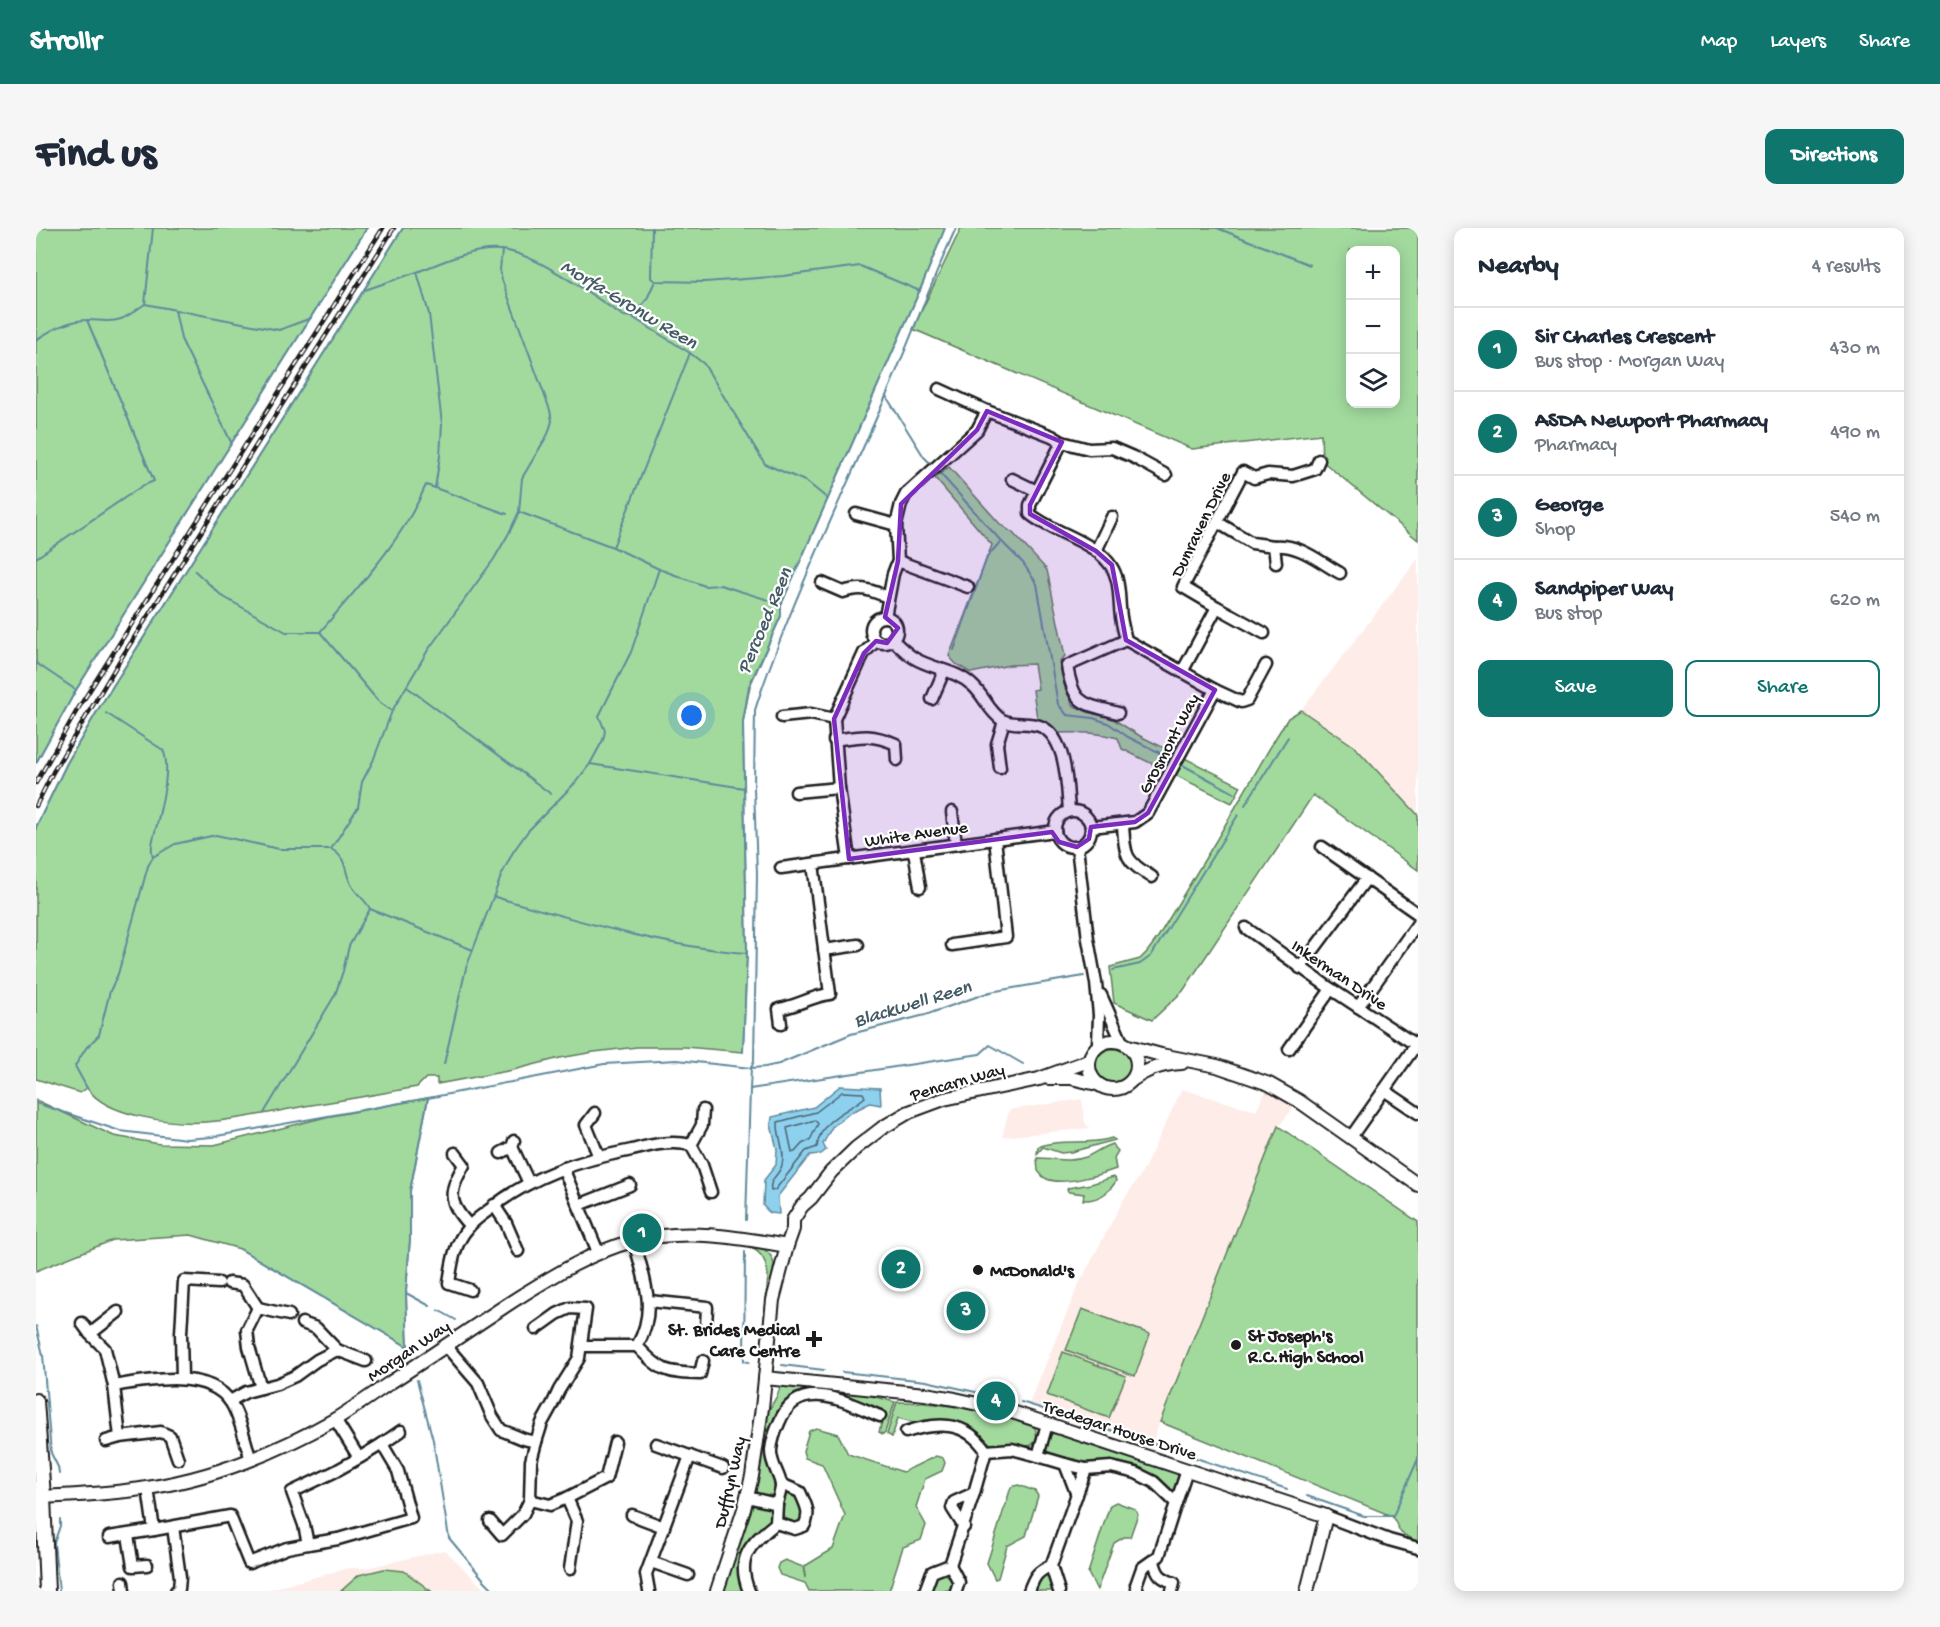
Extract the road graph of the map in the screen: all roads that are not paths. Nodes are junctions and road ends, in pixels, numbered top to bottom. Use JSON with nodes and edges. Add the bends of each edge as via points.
{"nodes":[{"id":1,"x":939,"y":389,"type":"dead end"},
{"id":2,"x":987,"y":411,"type":"junction"},
{"id":3,"x":1062,"y":442,"type":"junction"},
{"id":4,"x":1319,"y":460,"type":"dead end"},
{"id":5,"x":1166,"y":474,"type":"dead end"},
{"id":6,"x":1012,"y":479,"type":"dead end"},
{"id":7,"x":1037,"y":491,"type":"junction"},
{"id":8,"x":856,"y":514,"type":"dead end"},
{"id":9,"x":1112,"y":517,"type":"dead end"},
{"id":10,"x":1217,"y":522,"type":"junction"},
{"id":11,"x":896,"y":525,"type":"junction"},
{"id":12,"x":1274,"y":546,"type":"junction"},
{"id":13,"x":1096,"y":550,"type":"junction"},
{"id":14,"x":898,"y":561,"type":"junction"},
{"id":15,"x":1276,"y":563,"type":"dead end"},
{"id":16,"x":1340,"y":573,"type":"dead end"},
{"id":17,"x":822,"y":583,"type":"dead end"},
{"id":18,"x":968,"y":587,"type":"dead end"},
{"id":19,"x":888,"y":597,"type":"junction"},
{"id":20,"x":1217,"y":607,"type":"junction"},
{"id":21,"x":885,"y":617,"type":"junction"},
{"id":22,"x":1264,"y":633,"type":"dead end"},
{"id":23,"x":893,"y":640,"type":"junction"},
{"id":24,"x":1126,"y":640,"type":"junction"},
{"id":25,"x":876,"y":641,"type":"junction"},
{"id":26,"x":1266,"y":665,"type":"dead end"},
{"id":27,"x":944,"y":670,"type":"junction"},
{"id":28,"x":1182,"y":672,"type":"junction"},
{"id":29,"x":1215,"y":690,"type":"junction"},
{"id":30,"x":932,"y":699,"type":"dead end"},
{"id":31,"x":1118,"y":714,"type":"dead end"},
{"id":32,"x":782,"y":717,"type":"dead end"},
{"id":33,"x":834,"y":719,"type":"junction"},
{"id":34,"x":1004,"y":721,"type":"junction"},
{"id":35,"x":834,"y":740,"type":"junction"},
{"id":36,"x":897,"y":760,"type":"dead end"},
{"id":37,"x":1000,"y":768,"type":"dead end"},
{"id":38,"x":839,"y":788,"type":"junction"},
{"id":39,"x":796,"y":792,"type":"dead end"},
{"id":40,"x":1069,"y":811,"type":"junction"},
{"id":41,"x":952,"y":812,"type":"dead end"},
{"id":42,"x":1123,"y":825,"type":"junction"},
{"id":43,"x":1091,"y":827,"type":"junction"},
{"id":44,"x":1055,"y":831,"type":"junction"},
{"id":45,"x":995,"y":839,"type":"junction"},
{"id":46,"x":956,"y":844,"type":"junction"},
{"id":47,"x":1077,"y":847,"type":"junction"},
{"id":48,"x":1322,"y":847,"type":"dead end"},
{"id":49,"x":914,"y":851,"type":"junction"},
{"id":50,"x":849,"y":859,"type":"junction"},
{"id":51,"x":813,"y":864,"type":"junction"},
{"id":52,"x":781,"y":868,"type":"dead end"},
{"id":53,"x":1152,"y":877,"type":"dead end"},
{"id":54,"x":1367,"y":878,"type":"junction"},
{"id":55,"x":920,"y":887,"type":"dead end"},
{"id":56,"x":1418,"y":914,"type":"edge"},
{"id":57,"x":1418,"y":922,"type":"edge"},
{"id":58,"x":1246,"y":928,"type":"dead end"},
{"id":59,"x":858,"y":945,"type":"dead end"},
{"id":60,"x":952,"y":945,"type":"dead end"},
{"id":61,"x":824,"y":950,"type":"junction"},
{"id":62,"x":1300,"y":968,"type":"junction"},
{"id":63,"x":1096,"y":983,"type":"junction"},
{"id":64,"x":1331,"y":989,"type":"junction"},
{"id":65,"x":1358,"y":1007,"type":"junction"},
{"id":66,"x":781,"y":1024,"type":"dead end"},
{"id":67,"x":1125,"y":1044,"type":"junction"},
{"id":68,"x":1417,"y":1044,"type":"edge"},
{"id":69,"x":1098,"y":1045,"type":"junction"},
{"id":70,"x":1289,"y":1050,"type":"dead end"},
{"id":71,"x":1089,"y":1061,"type":"junction"},
{"id":72,"x":1195,"y":1062,"type":"junction"},
{"id":73,"x":1038,"y":1078,"type":"junction"},
{"id":74,"x":1132,"y":1080,"type":"junction"},
{"id":75,"x":1097,"y":1084,"type":"junction"},
{"id":76,"x":1384,"y":1090,"type":"junction"},
{"id":77,"x":703,"y":1110,"type":"dead end"},
{"id":78,"x":595,"y":1113,"type":"dead end"},
{"id":79,"x":1418,"y":1113,"type":"edge"},
{"id":80,"x":1351,"y":1137,"type":"junction"},
{"id":81,"x":690,"y":1145,"type":"junction"},
{"id":82,"x":455,"y":1153,"type":"dead end"},
{"id":83,"x":501,"y":1153,"type":"dead end"},
{"id":84,"x":599,"y":1156,"type":"junction"},
{"id":85,"x":564,"y":1168,"type":"junction"},
{"id":86,"x":529,"y":1183,"type":"junction"},
{"id":87,"x":630,"y":1185,"type":"dead end"},
{"id":88,"x":1418,"y":1185,"type":"edge"},
{"id":89,"x":711,"y":1192,"type":"dead end"},
{"id":90,"x":494,"y":1205,"type":"junction"},
{"id":91,"x":579,"y":1205,"type":"junction"},
{"id":92,"x":469,"y":1226,"type":"junction"},
{"id":93,"x":634,"y":1241,"type":"junction"},
{"id":94,"x":787,"y":1246,"type":"junction"},
{"id":95,"x":518,"y":1251,"type":"dead end"},
{"id":96,"x":598,"y":1252,"type":"junction"},
{"id":97,"x":470,"y":1290,"type":"dead end"},
{"id":98,"x":649,"y":1301,"type":"junction"},
{"id":99,"x":258,"y":1308,"type":"junction"},
{"id":100,"x":118,"y":1312,"type":"dead end"},
{"id":101,"x":289,"y":1315,"type":"dead end"},
{"id":102,"x":82,"y":1323,"type":"dead end"},
{"id":103,"x":302,"y":1323,"type":"dead end"},
{"id":104,"x":706,"y":1328,"type":"dead end"},
{"id":105,"x":536,"y":1329,"type":"dead end"},
{"id":106,"x":90,"y":1334,"type":"junction"},
{"id":107,"x":446,"y":1346,"type":"junction"},
{"id":108,"x":582,"y":1346,"type":"junction"},
{"id":109,"x":637,"y":1346,"type":"junction"},
{"id":110,"x":337,"y":1350,"type":"junction"},
{"id":111,"x":366,"y":1361,"type":"dead end"},
{"id":112,"x":703,"y":1361,"type":"dead end"},
{"id":113,"x":765,"y":1378,"type":"junction"},
{"id":114,"x":182,"y":1379,"type":"junction"},
{"id":115,"x":114,"y":1386,"type":"junction"},
{"id":116,"x":261,"y":1388,"type":"junction"},
{"id":117,"x":36,"y":1401,"type":"edge"},
{"id":118,"x":230,"y":1401,"type":"junction"},
{"id":119,"x":879,"y":1416,"type":"dead end"},
{"id":120,"x":335,"y":1419,"type":"junction"},
{"id":121,"x":1047,"y":1424,"type":"junction"},
{"id":122,"x":401,"y":1431,"type":"dead end"},
{"id":123,"x":906,"y":1432,"type":"dead end"},
{"id":124,"x":120,"y":1437,"type":"junction"},
{"id":125,"x":106,"y":1440,"type":"dead end"},
{"id":126,"x":536,"y":1442,"type":"junction"},
{"id":127,"x":615,"y":1442,"type":"dead end"},
{"id":128,"x":382,"y":1444,"type":"junction"},
{"id":129,"x":656,"y":1444,"type":"dead end"},
{"id":130,"x":986,"y":1450,"type":"junction"},
{"id":131,"x":690,"y":1456,"type":"junction"},
{"id":132,"x":1038,"y":1456,"type":"junction"},
{"id":133,"x":359,"y":1458,"type":"junction"},
{"id":134,"x":178,"y":1459,"type":"dead end"},
{"id":135,"x":251,"y":1460,"type":"junction"},
{"id":136,"x":1065,"y":1464,"type":"junction"},
{"id":137,"x":723,"y":1468,"type":"dead end"},
{"id":138,"x":1086,"y":1469,"type":"junction"},
{"id":139,"x":1187,"y":1470,"type":"junction"},
{"id":140,"x":781,"y":1484,"type":"junction"},
{"id":141,"x":148,"y":1488,"type":"junction"},
{"id":142,"x":974,"y":1493,"type":"junction"},
{"id":143,"x":1077,"y":1495,"type":"junction"},
{"id":144,"x":43,"y":1497,"type":"junction"},
{"id":145,"x":747,"y":1497,"type":"junction"},
{"id":146,"x":567,"y":1498,"type":"junction"},
{"id":147,"x":530,"y":1500,"type":"junction"},
{"id":148,"x":1176,"y":1503,"type":"junction"},
{"id":149,"x":777,"y":1504,"type":"junction"},
{"id":150,"x":632,"y":1515,"type":"dead end"},
{"id":151,"x":1326,"y":1516,"type":"junction"},
{"id":152,"x":490,"y":1521,"type":"dead end"},
{"id":153,"x":776,"y":1523,"type":"junction"},
{"id":154,"x":173,"y":1527,"type":"junction"},
{"id":155,"x":664,"y":1527,"type":"junction"},
{"id":156,"x":964,"y":1527,"type":"junction"},
{"id":157,"x":154,"y":1530,"type":"junction"},
{"id":158,"x":128,"y":1534,"type":"junction"},
{"id":159,"x":109,"y":1537,"type":"dead end"},
{"id":160,"x":308,"y":1544,"type":"junction"},
{"id":161,"x":1418,"y":1548,"type":"edge"},
{"id":162,"x":1154,"y":1561,"type":"junction"},
{"id":163,"x":651,"y":1562,"type":"junction"},
{"id":164,"x":147,"y":1565,"type":"dead end"},
{"id":165,"x":950,"y":1565,"type":"junction"},
{"id":166,"x":1051,"y":1566,"type":"junction"},
{"id":167,"x":570,"y":1569,"type":"dead end"},
{"id":168,"x":688,"y":1575,"type":"dead end"},
{"id":169,"x":47,"y":1591,"type":"edge"},
{"id":170,"x":176,"y":1591,"type":"edge"},
{"id":171,"x":649,"y":1591,"type":"edge"},
{"id":172,"x":717,"y":1591,"type":"edge"},
{"id":173,"x":749,"y":1591,"type":"edge"},
{"id":174,"x":925,"y":1591,"type":"edge"},
{"id":175,"x":956,"y":1591,"type":"edge"},
{"id":176,"x":1029,"y":1591,"type":"edge"},
{"id":177,"x":1059,"y":1591,"type":"edge"},
{"id":178,"x":1138,"y":1591,"type":"edge"},
{"id":179,"x":1172,"y":1591,"type":"edge"},
{"id":180,"x":1307,"y":1591,"type":"edge"}],
"edges":[{"from":1,"to":2,"type":"street"},
{"from":2,"to":3,"type":"street"},
{"from":2,"to":11,"type":"street","via":[[977,430],[906,494]]},
{"from":3,"to":5,"type":"street","via":[[1089,449],[1112,448]]},
{"from":3,"to":7,"type":"street"},
{"from":4,"to":10,"type":"street","name":"Dunraven Drive","via":[[1315,469],[1293,476],[1268,474],[1254,478],[1244,472]]},
{"from":6,"to":7,"type":"street"},
{"from":7,"to":13,"type":"street","via":[[1030,514]]},
{"from":8,"to":11,"type":"street"},
{"from":9,"to":13,"type":"street"},
{"from":10,"to":12,"type":"street","via":[[1252,543]]},
{"from":10,"to":20,"type":"street","name":"Dunraven Drive","via":[[1184,587]]},
{"from":11,"to":14,"type":"street"},
{"from":12,"to":15,"type":"street"},
{"from":12,"to":16,"type":"street","via":[[1302,550]]},
{"from":13,"to":24,"type":"street","via":[[1112,565],[1117,579]]},
{"from":14,"to":18,"type":"street"},
{"from":14,"to":19,"type":"street"},
{"from":17,"to":19,"type":"street","via":[[843,592],[857,588]]},
{"from":19,"to":21,"type":"street"},
{"from":20,"to":22,"type":"street"},
{"from":20,"to":28,"type":"street"},
{"from":21,"to":23,"type":"street","via":[[897,626]]},
{"from":21,"to":25,"type":"street","via":[[877,619],[871,628]]},
{"from":23,"to":25,"type":"street"},
{"from":23,"to":27,"type":"street","via":[[914,658]]},
{"from":24,"to":28,"type":"street","name":"Grosmont Way"},
{"from":24,"to":31,"type":"street","via":[[1067,666],[1075,696],[1084,704]]},
{"from":25,"to":33,"type":"street","via":[[864,653]]},
{"from":26,"to":29,"type":"street","via":[[1247,700],[1241,702]]},
{"from":27,"to":30,"type":"street"},
{"from":27,"to":34,"type":"street","via":[[972,684]]},
{"from":28,"to":29,"type":"street","name":"Grosmont Way"},
{"from":29,"to":42,"type":"street","name":"Grosmont Way","via":[[1148,813]]},
{"from":32,"to":33,"type":"street","via":[[811,714]]},
{"from":33,"to":35,"type":"street"},
{"from":34,"to":37,"type":"street","via":[[997,744]]},
{"from":34,"to":40,"type":"street","via":[[1043,727],[1057,742],[1064,764]]},
{"from":35,"to":36,"type":"street","via":[[861,736],[884,739],[896,744]]},
{"from":35,"to":38,"type":"street"},
{"from":38,"to":39,"type":"street"},
{"from":38,"to":50,"type":"street"},
{"from":40,"to":43,"type":"street","via":[[1085,815]]},
{"from":40,"to":44,"type":"street","via":[[1059,817]]},
{"from":41,"to":46,"type":"street"},
{"from":42,"to":43,"type":"street","name":"Grosmont Way"},
{"from":42,"to":53,"type":"street","via":[[1127,858]]},
{"from":43,"to":47,"type":"street","via":[[1089,839]]},
{"from":44,"to":45,"type":"street","name":"White Avenue"},
{"from":44,"to":47,"type":"street","via":[[1059,842]]},
{"from":45,"to":46,"type":"street","name":"White Avenue"},
{"from":45,"to":60,"type":"street","via":[[1005,937]]},
{"from":46,"to":49,"type":"street","name":"White Avenue"},
{"from":47,"to":63,"type":"street"},
{"from":48,"to":54,"type":"street"},
{"from":49,"to":50,"type":"street","name":"White Avenue"},
{"from":49,"to":55,"type":"street"},
{"from":50,"to":51,"type":"street","name":"White Avenue"},
{"from":51,"to":52,"type":"street","name":"White Avenue"},
{"from":51,"to":61,"type":"street"},
{"from":54,"to":56,"type":"street"},
{"from":54,"to":62,"type":"street"},
{"from":57,"to":65,"type":"street"},
{"from":58,"to":62,"type":"street","name":"Inkerman Drive"},
{"from":59,"to":61,"type":"street"},
{"from":61,"to":66,"type":"street","via":[[830,994],[779,1009]]},
{"from":62,"to":64,"type":"street","name":"Inkerman Drive"},
{"from":63,"to":67,"type":"street"},
{"from":63,"to":69,"type":"street"},
{"from":64,"to":65,"type":"street","name":"Inkerman Drive"},
{"from":64,"to":70,"type":"street"},
{"from":65,"to":68,"type":"street","name":"Inkerman Drive"},
{"from":67,"to":69,"type":"street","via":[[1106,1041]]},
{"from":67,"to":72,"type":"street"},
{"from":67,"to":74,"type":"street","via":[[1137,1059]]},
{"from":68,"to":76,"type":"street"},
{"from":69,"to":71,"type":"street"},
{"from":71,"to":73,"type":"street","name":"Pencarn Way"},
{"from":71,"to":75,"type":"street","via":[[1090,1074]]},
{"from":72,"to":74,"type":"street","via":[[1160,1065]]},
{"from":72,"to":80,"type":"street","via":[[1269,1084]]},
{"from":73,"to":75,"type":"street","name":"Pencarn Way","via":[[1071,1078]]},
{"from":73,"to":94,"type":"street","name":"Pencarn Way","via":[[945,1099],[909,1112],[882,1128],[831,1172],[811,1198]]},
{"from":74,"to":75,"type":"street","via":[[1115,1089]]},
{"from":76,"to":79,"type":"street"},
{"from":76,"to":80,"type":"street"},
{"from":77,"to":81,"type":"street","via":[[702,1125]]},
{"from":78,"to":84,"type":"street","via":[[586,1125]]},
{"from":80,"to":88,"type":"street"},
{"from":81,"to":84,"type":"street","via":[[664,1143]]},
{"from":81,"to":89,"type":"street"},
{"from":82,"to":92,"type":"street","via":[[464,1165],[453,1185],[452,1202]]},
{"from":83,"to":86,"type":"street","via":[[513,1144]]},
{"from":84,"to":85,"type":"street"},
{"from":85,"to":86,"type":"street"},
{"from":85,"to":91,"type":"street"},
{"from":86,"to":90,"type":"street"},
{"from":87,"to":91,"type":"street"},
{"from":90,"to":92,"type":"street"},
{"from":90,"to":95,"type":"street"},
{"from":91,"to":96,"type":"street"},
{"from":92,"to":97,"type":"street","via":[[452,1258],[449,1283]]},
{"from":93,"to":94,"type":"street","name":"Morgan Way","via":[[709,1235]]},
{"from":93,"to":96,"type":"street","name":"Morgan Way"},
{"from":93,"to":98,"type":"street"},
{"from":94,"to":113,"type":"street","name":"Pencarn Way","via":[[773,1300]]},
{"from":96,"to":107,"type":"street","name":"Morgan Way"},
{"from":98,"to":104,"type":"street","via":[[707,1307]]},
{"from":98,"to":109,"type":"street","via":[[645,1332]]},
{"from":99,"to":101,"type":"street"},
{"from":99,"to":114,"type":"street","via":[[243,1286],[184,1281]]},
{"from":99,"to":116,"type":"street","via":[[247,1330]]},
{"from":100,"to":106,"type":"street"},
{"from":102,"to":106,"type":"street"},
{"from":103,"to":110,"type":"street","via":[[316,1328]]},
{"from":105,"to":108,"type":"street","via":[[557,1314],[588,1305]]},
{"from":106,"to":115,"type":"street","via":[[105,1349]]},
{"from":107,"to":120,"type":"street","name":"Morgan Way"},
{"from":107,"to":126,"type":"street","via":[[478,1383],[501,1430]]},
{"from":108,"to":109,"type":"street"},
{"from":108,"to":126,"type":"street"},
{"from":109,"to":112,"type":"street","via":[[656,1366],[671,1372],[700,1374]]},
{"from":110,"to":111,"type":"street"},
{"from":110,"to":116,"type":"street","via":[[295,1376]]},
{"from":113,"to":121,"type":"street","name":"Tredegar House Drive","via":[[955,1399]]},
{"from":113,"to":145,"type":"street","name":"Duffryn Way"},
{"from":114,"to":115,"type":"street","via":[[150,1379]]},
{"from":114,"to":118,"type":"street","via":[[209,1385]]},
{"from":115,"to":124,"type":"street"},
{"from":116,"to":118,"type":"street"},
{"from":117,"to":144,"type":"main road"},
{"from":118,"to":135,"type":"street"},
{"from":119,"to":140,"type":"street","via":[[822,1395],[795,1401],[780,1420],[772,1444],[772,1460]]},
{"from":120,"to":133,"type":"street"},
{"from":120,"to":135,"type":"street","name":"Morgan Way"},
{"from":121,"to":132,"type":"street"},
{"from":121,"to":139,"type":"street","name":"Tredegar House Drive"},
{"from":122,"to":128,"type":"street"},
{"from":123,"to":130,"type":"street","via":[[942,1425],[968,1433]]},
{"from":124,"to":125,"type":"street"},
{"from":124,"to":134,"type":"street","via":[[161,1432],[170,1436]]},
{"from":126,"to":147,"type":"street","via":[[531,1461]]},
{"from":127,"to":146,"type":"street","via":[[606,1478]]},
{"from":128,"to":133,"type":"street"},
{"from":128,"to":160,"type":"street","via":[[398,1471],[411,1518]]},
{"from":129,"to":131,"type":"street"},
{"from":130,"to":132,"type":"street","via":[[1012,1449]]},
{"from":130,"to":142,"type":"street"},
{"from":131,"to":137,"type":"street"},
{"from":131,"to":155,"type":"street"},
{"from":132,"to":136,"type":"street"},
{"from":133,"to":160,"type":"street","via":[[292,1492]]},
{"from":135,"to":141,"type":"street","name":"Morgan Way"},
{"from":136,"to":138,"type":"street"},
{"from":136,"to":143,"type":"street"},
{"from":138,"to":143,"type":"street"},
{"from":138,"to":148,"type":"street","via":[[1111,1467],[1136,1473],[1154,1482]]},
{"from":139,"to":148,"type":"street"},
{"from":139,"to":151,"type":"street","name":"Tredegar House Drive"},
{"from":140,"to":149,"type":"street"},
{"from":140,"to":153,"type":"street","via":[[800,1492],[808,1516],[799,1528]]},
{"from":141,"to":144,"type":"street","name":"Morgan Way"},
{"from":141,"to":157,"type":"street"},
{"from":142,"to":156,"type":"street"},
{"from":142,"to":156,"type":"street","via":[[954,1502],[952,1508]]},
{"from":143,"to":166,"type":"street"},
{"from":144,"to":169,"type":"main road"},
{"from":145,"to":149,"type":"street"},
{"from":145,"to":172,"type":"street","name":"Duffryn Way"},
{"from":146,"to":147,"type":"street","via":[[550,1505]]},
{"from":146,"to":167,"type":"street","via":[[577,1521]]},
{"from":147,"to":152,"type":"street","via":[[502,1535]]},
{"from":148,"to":162,"type":"street"},
{"from":149,"to":153,"type":"street"},
{"from":150,"to":155,"type":"street"},
{"from":151,"to":161,"type":"street","name":"Tredegar House Drive"},
{"from":151,"to":180,"type":"street"},
{"from":153,"to":173,"type":"street","via":[[747,1551],[744,1571]]},
{"from":154,"to":157,"type":"street"},
{"from":154,"to":160,"type":"street","via":[[230,1516],[249,1563]]},
{"from":154,"to":170,"type":"street","via":[[180,1577]]},
{"from":155,"to":163,"type":"street"},
{"from":156,"to":165,"type":"street"},
{"from":157,"to":158,"type":"street"},
{"from":158,"to":159,"type":"street"},
{"from":158,"to":164,"type":"street","via":[[133,1566]]},
{"from":162,"to":178,"type":"street","via":[[1142,1568]]},
{"from":162,"to":179,"type":"street","via":[[1157,1573],[1174,1583]]},
{"from":163,"to":168,"type":"street"},
{"from":163,"to":171,"type":"street","via":[[646,1574]]},
{"from":165,"to":174,"type":"street","via":[[932,1572]]},
{"from":165,"to":175,"type":"street","via":[[959,1582]]},
{"from":166,"to":176,"type":"street","via":[[1035,1575]]},
{"from":166,"to":177,"type":"street"}]}
